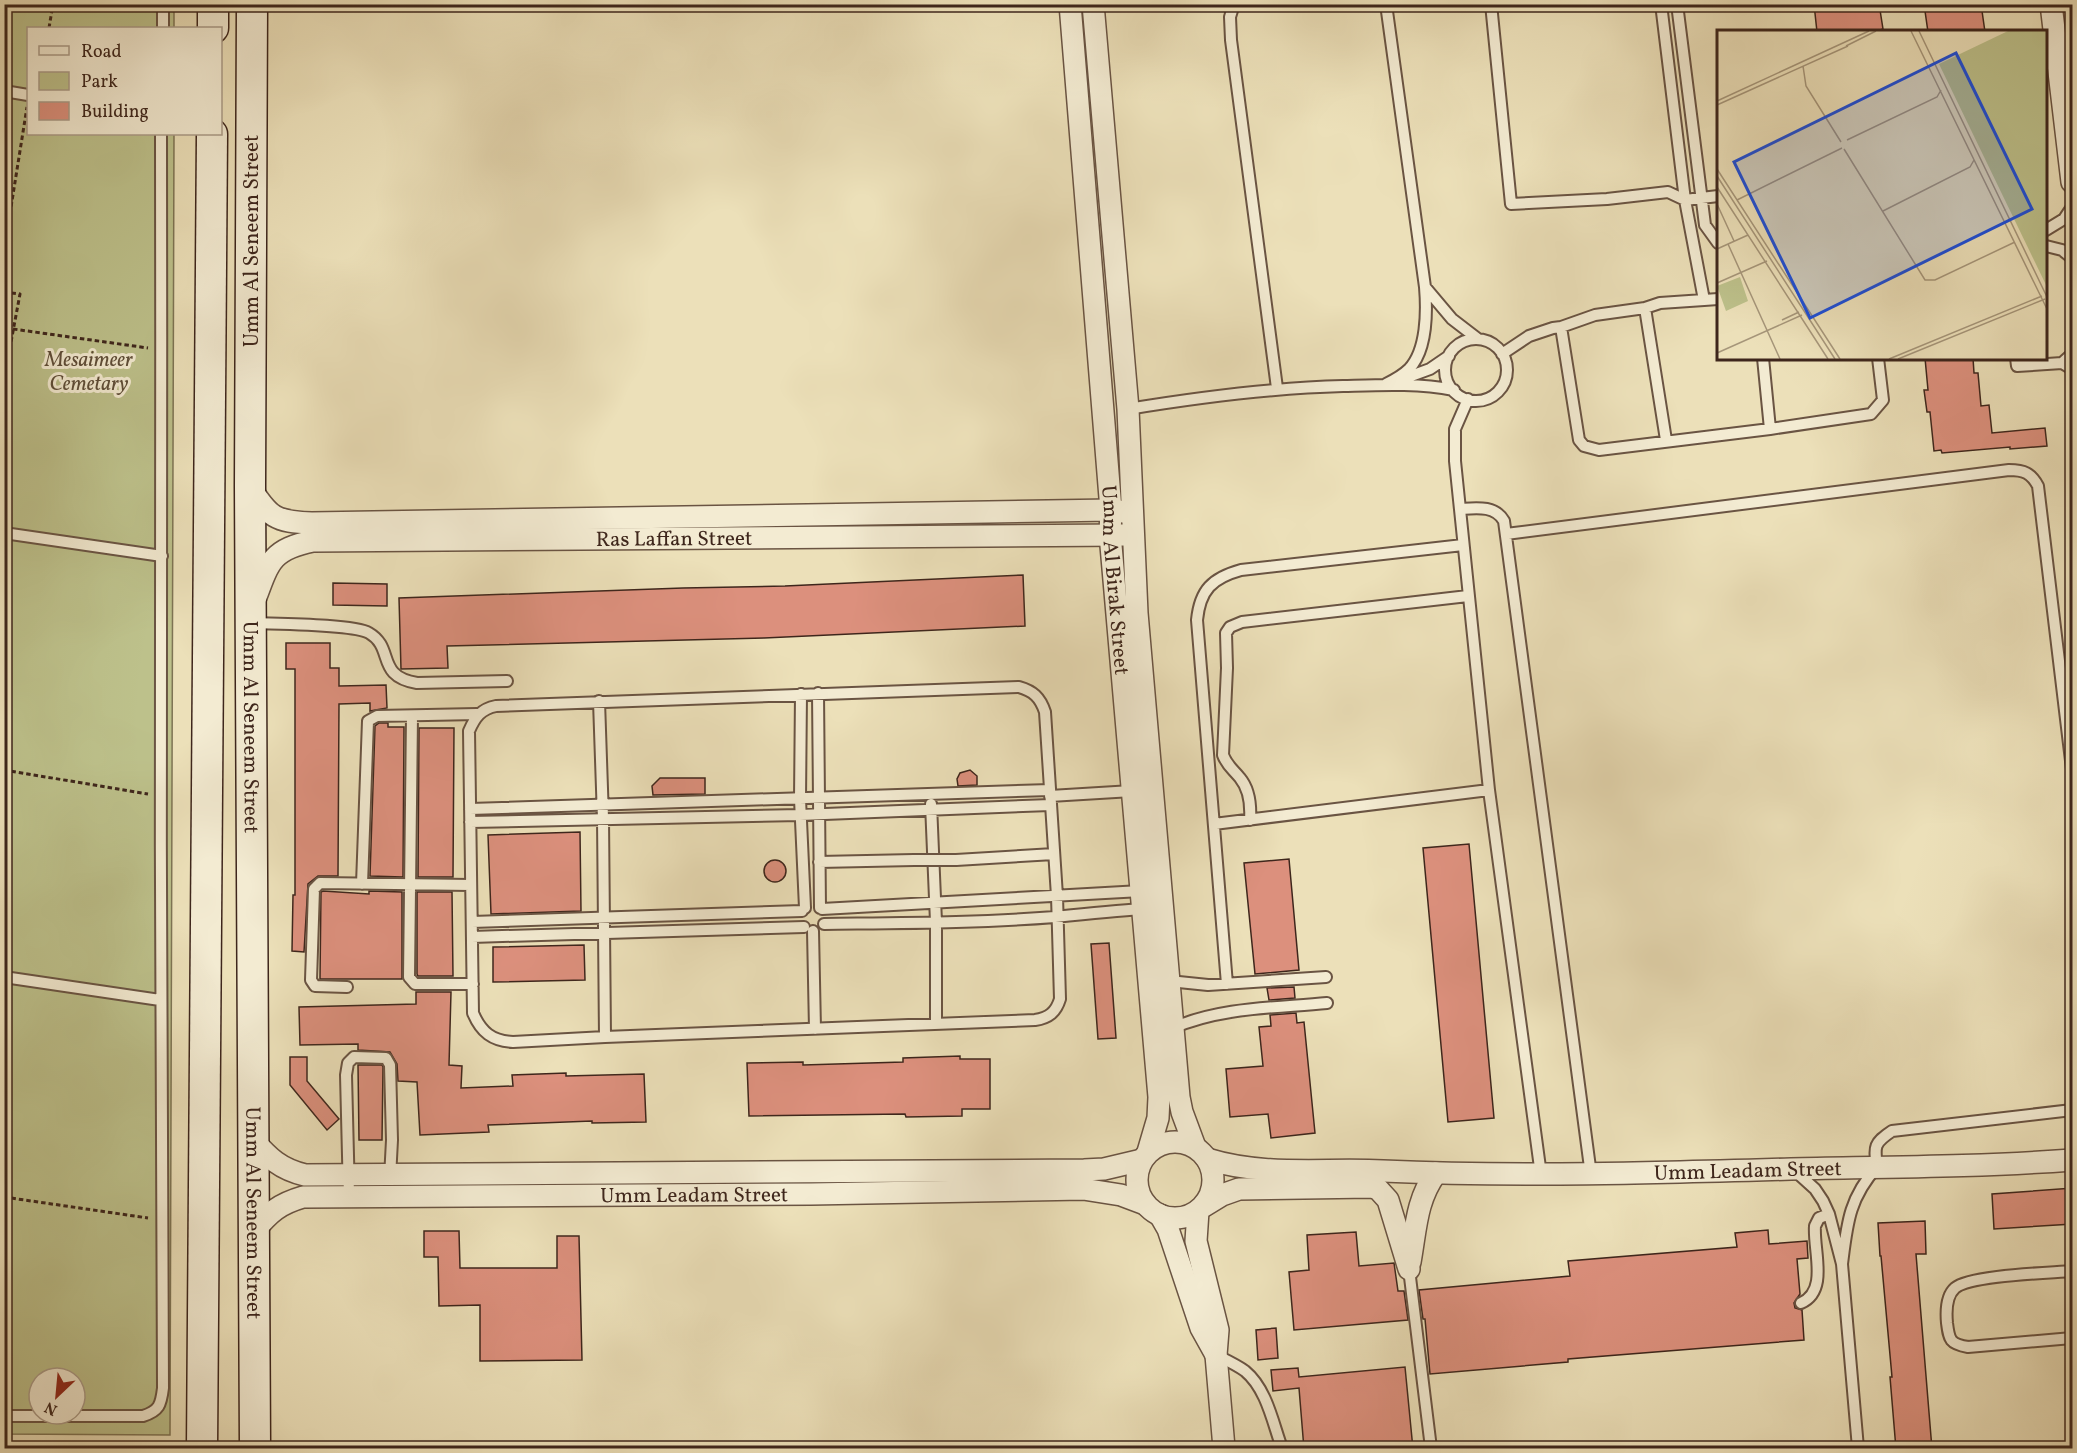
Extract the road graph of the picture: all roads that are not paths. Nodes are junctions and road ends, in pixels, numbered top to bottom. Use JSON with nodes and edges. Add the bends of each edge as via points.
{"nodes":[{"id":1,"x":163,"y":4,"type":"edge"},
{"id":2,"x":213,"y":4,"type":"edge"},
{"id":3,"x":252,"y":4,"type":"edge"},
{"id":4,"x":1070,"y":4,"type":"edge"},
{"id":5,"x":1093,"y":4,"type":"edge"},
{"id":6,"x":1234,"y":4,"type":"edge"},
{"id":7,"x":1386,"y":4,"type":"edge"},
{"id":8,"x":1491,"y":4,"type":"edge"},
{"id":9,"x":1661,"y":4,"type":"edge"},
{"id":10,"x":1677,"y":4,"type":"edge"},
{"id":11,"x":2051,"y":4,"type":"edge"},
{"id":12,"x":163,"y":27,"type":"edge"},
{"id":13,"x":213,"y":27,"type":"edge"},
{"id":14,"x":2065,"y":55,"type":"edge"},
{"id":15,"x":2066,"y":82,"type":"edge"},
{"id":16,"x":4,"y":91,"type":"edge"},
{"id":17,"x":27,"y":95,"type":"edge"},
{"id":18,"x":161,"y":135,"type":"edge"},
{"id":19,"x":212,"y":135,"type":"edge"},
{"id":20,"x":2073,"y":182,"type":"edge"},
{"id":21,"x":1717,"y":196,"type":"edge"},
{"id":22,"x":1701,"y":198,"type":"junction"},
{"id":23,"x":1685,"y":200,"type":"junction"},
{"id":24,"x":2073,"y":207,"type":"edge"},
{"id":25,"x":2047,"y":229,"type":"edge"},
{"id":26,"x":1717,"y":240,"type":"edge"},
{"id":27,"x":2047,"y":246,"type":"edge"},
{"id":28,"x":2073,"y":258,"type":"edge"},
{"id":29,"x":1425,"y":287,"type":"junction"},
{"id":30,"x":1717,"y":299,"type":"edge"},
{"id":31,"x":1704,"y":300,"type":"junction"},
{"id":32,"x":1645,"y":308,"type":"junction"},
{"id":33,"x":1561,"y":327,"type":"junction"},
{"id":34,"x":1478,"y":339,"type":"junction"},
{"id":35,"x":1502,"y":354,"type":"junction"},
{"id":36,"x":2073,"y":354,"type":"edge"},
{"id":37,"x":1449,"y":356,"type":"junction"},
{"id":38,"x":1763,"y":360,"type":"edge"},
{"id":39,"x":1878,"y":360,"type":"edge"},
{"id":40,"x":2016,"y":360,"type":"edge"},
{"id":41,"x":2062,"y":363,"type":"junction"},
{"id":42,"x":2073,"y":369,"type":"edge"},
{"id":43,"x":1386,"y":385,"type":"junction"},
{"id":44,"x":1277,"y":388,"type":"junction"},
{"id":45,"x":1454,"y":390,"type":"junction"},
{"id":46,"x":1468,"y":399,"type":"junction"},
{"id":47,"x":1128,"y":409,"type":"junction"},
{"id":48,"x":1770,"y":429,"type":"junction"},
{"id":49,"x":1666,"y":440,"type":"junction"},
{"id":50,"x":250,"y":486,"type":"junction"},
{"id":51,"x":1460,"y":509,"type":"junction"},
{"id":52,"x":1111,"y":510,"type":"junction"},
{"id":53,"x":1134,"y":514,"type":"junction"},
{"id":54,"x":4,"y":532,"type":"edge"},
{"id":55,"x":1110,"y":534,"type":"junction"},
{"id":56,"x":1506,"y":534,"type":"junction"},
{"id":57,"x":1135,"y":536,"type":"junction"},
{"id":58,"x":1463,"y":545,"type":"junction"},
{"id":59,"x":162,"y":556,"type":"junction"},
{"id":60,"x":1468,"y":596,"type":"junction"},
{"id":61,"x":1127,"y":614,"type":"junction"},
{"id":62,"x":251,"y":616,"type":"junction"},
{"id":63,"x":507,"y":681,"type":"dead end"},
{"id":64,"x":818,"y":693,"type":"junction"},
{"id":65,"x":801,"y":694,"type":"junction"},
{"id":66,"x":599,"y":701,"type":"junction"},
{"id":67,"x":477,"y":714,"type":"junction"},
{"id":68,"x":412,"y":716,"type":"junction"},
{"id":69,"x":2073,"y":769,"type":"edge"},
{"id":70,"x":1489,"y":790,"type":"junction"},
{"id":71,"x":1132,"y":791,"type":"junction"},
{"id":72,"x":931,"y":795,"type":"junction"},
{"id":73,"x":1050,"y":797,"type":"junction"},
{"id":74,"x":819,"y":798,"type":"junction"},
{"id":75,"x":800,"y":799,"type":"junction"},
{"id":76,"x":602,"y":804,"type":"junction"},
{"id":77,"x":470,"y":809,"type":"junction"},
{"id":78,"x":932,"y":810,"type":"junction"},
{"id":79,"x":819,"y":814,"type":"junction"},
{"id":80,"x":800,"y":815,"type":"junction"},
{"id":81,"x":603,"y":818,"type":"junction"},
{"id":82,"x":1250,"y":820,"type":"junction"},
{"id":83,"x":470,"y":822,"type":"junction"},
{"id":84,"x":1214,"y":824,"type":"junction"},
{"id":85,"x":1054,"y":854,"type":"junction"},
{"id":86,"x":819,"y":862,"type":"junction"},
{"id":87,"x":362,"y":884,"type":"junction"},
{"id":88,"x":411,"y":885,"type":"junction"},
{"id":89,"x":471,"y":885,"type":"junction"},
{"id":90,"x":1057,"y":896,"type":"junction"},
{"id":91,"x":1142,"y":900,"type":"junction"},
{"id":92,"x":934,"y":903,"type":"junction"},
{"id":93,"x":821,"y":909,"type":"junction"},
{"id":94,"x":803,"y":910,"type":"junction"},
{"id":95,"x":1056,"y":917,"type":"junction"},
{"id":96,"x":603,"y":919,"type":"junction"},
{"id":97,"x":472,"y":922,"type":"junction"},
{"id":98,"x":936,"y":922,"type":"junction"},
{"id":99,"x":824,"y":924,"type":"junction"},
{"id":100,"x":808,"y":929,"type":"junction"},
{"id":101,"x":604,"y":934,"type":"junction"},
{"id":102,"x":472,"y":937,"type":"junction"},
{"id":103,"x":4,"y":977,"type":"edge"},
{"id":104,"x":1326,"y":977,"type":"dead end"},
{"id":105,"x":1169,"y":981,"type":"junction"},
{"id":106,"x":473,"y":984,"type":"junction"},
{"id":107,"x":1227,"y":984,"type":"junction"},
{"id":108,"x":347,"y":987,"type":"dead end"},
{"id":109,"x":160,"y":999,"type":"junction"},
{"id":110,"x":1327,"y":1003,"type":"dead end"},
{"id":111,"x":936,"y":1022,"type":"junction"},
{"id":112,"x":1173,"y":1028,"type":"junction"},
{"id":113,"x":815,"y":1029,"type":"junction"},
{"id":114,"x":605,"y":1037,"type":"junction"},
{"id":115,"x":2073,"y":1110,"type":"edge"},
{"id":116,"x":252,"y":1140,"type":"junction"},
{"id":117,"x":1201,"y":1153,"type":"junction"},
{"id":118,"x":1145,"y":1156,"type":"junction"},
{"id":119,"x":2068,"y":1161,"type":"edge"},
{"id":120,"x":1877,"y":1167,"type":"junction"},
{"id":121,"x":1793,"y":1169,"type":"junction"},
{"id":122,"x":811,"y":1171,"type":"junction"},
{"id":123,"x":1437,"y":1173,"type":"junction"},
{"id":124,"x":348,"y":1175,"type":"junction"},
{"id":125,"x":1541,"y":1175,"type":"junction"},
{"id":126,"x":1591,"y":1175,"type":"junction"},
{"id":127,"x":390,"y":1186,"type":"junction"},
{"id":128,"x":811,"y":1194,"type":"junction"},
{"id":129,"x":349,"y":1196,"type":"junction"},
{"id":130,"x":1201,"y":1208,"type":"junction"},
{"id":131,"x":1152,"y":1209,"type":"junction"},
{"id":132,"x":1829,"y":1214,"type":"junction"},
{"id":133,"x":254,"y":1231,"type":"junction"},
{"id":134,"x":1842,"y":1264,"type":"junction"},
{"id":135,"x":1409,"y":1269,"type":"junction"},
{"id":136,"x":2073,"y":1271,"type":"edge"},
{"id":137,"x":1801,"y":1303,"type":"dead end"},
{"id":138,"x":2073,"y":1338,"type":"edge"},
{"id":139,"x":1216,"y":1355,"type":"junction"},
{"id":140,"x":4,"y":1416,"type":"edge"},
{"id":141,"x":202,"y":1439,"type":"edge"},
{"id":142,"x":191,"y":1448,"type":"edge"},
{"id":143,"x":155,"y":1449,"type":"edge"},
{"id":144,"x":212,"y":1449,"type":"edge"},
{"id":145,"x":255,"y":1449,"type":"edge"},
{"id":146,"x":1224,"y":1449,"type":"edge"},
{"id":147,"x":1282,"y":1449,"type":"edge"},
{"id":148,"x":1431,"y":1449,"type":"edge"},
{"id":149,"x":1858,"y":1449,"type":"edge"}],
"edges":[{"from":1,"to":12,"type":"lane"},
{"from":2,"to":13,"type":"main road"},
{"from":3,"to":50,"type":"main road","name":"Umm Al Seneem Street"},
{"from":4,"to":52,"type":"street","name":"Umm Al Birak Street"},
{"from":5,"to":47,"type":"street","name":"Umm Al Birak Street"},
{"from":6,"to":44,"type":"lane","via":[[1231,40]]},
{"from":7,"to":29,"type":"lane"},
{"from":8,"to":23,"type":"lane","via":[[1511,204],[1668,192]]},
{"from":9,"to":23,"type":"lane"},
{"from":10,"to":22,"type":"lane"},
{"from":11,"to":14,"type":"street"},
{"from":14,"to":15,"type":"street"},
{"from":15,"to":20,"type":"street"},
{"from":16,"to":17,"type":"lane"},
{"from":18,"to":59,"type":"lane"},
{"from":19,"to":141,"type":"main road","name":"Umm Al Seneem Street"},
{"from":21,"to":22,"type":"lane"},
{"from":22,"to":23,"type":"lane"},
{"from":22,"to":26,"type":"lane","via":[[1705,225]]},
{"from":23,"to":31,"type":"lane"},
{"from":24,"to":25,"type":"lane","via":[[2064,219]]},
{"from":27,"to":28,"type":"lane"},
{"from":29,"to":34,"type":"lane","via":[[1452,319]]},
{"from":29,"to":43,"type":"lane","via":[[1427,318],[1414,363]]},
{"from":30,"to":31,"type":"lane"},
{"from":31,"to":32,"type":"lane"},
{"from":32,"to":33,"type":"lane","via":[[1595,315]]},
{"from":32,"to":49,"type":"lane"},
{"from":33,"to":35,"type":"lane","via":[[1529,336]]},
{"from":33,"to":49,"type":"lane","via":[[1577,430],[1584,446],[1599,450]]},
{"from":34,"to":35,"type":"lane","via":[[1495,346]]},
{"from":34,"to":37,"type":"lane","via":[[1464,342]]},
{"from":35,"to":46,"type":"lane","via":[[1508,372],[1499,392],[1486,399]]},
{"from":36,"to":41,"type":"lane"},
{"from":37,"to":43,"type":"lane","via":[[1430,369]]},
{"from":37,"to":45,"type":"lane","via":[[1446,375]]},
{"from":38,"to":48,"type":"lane"},
{"from":39,"to":48,"type":"lane","via":[[1883,400],[1871,414]]},
{"from":40,"to":41,"type":"lane","via":[[2017,366]]},
{"from":41,"to":42,"type":"lane"},
{"from":43,"to":44,"type":"lane"},
{"from":43,"to":45,"type":"lane"},
{"from":44,"to":47,"type":"lane"},
{"from":45,"to":46,"type":"lane"},
{"from":46,"to":51,"type":"lane","via":[[1455,429]]},
{"from":47,"to":53,"type":"street","name":"Umm Al Birak Street"},
{"from":48,"to":49,"type":"lane"},
{"from":50,"to":52,"type":"street","name":"Ras Laffan Street","via":[[264,509],[281,520],[312,523]]},
{"from":50,"to":62,"type":"main road","name":"Umm Al Seneem Street"},
{"from":51,"to":56,"type":"lane","via":[[1494,511],[1504,521]]},
{"from":51,"to":58,"type":"lane"},
{"from":52,"to":53,"type":"street","name":"Ras Laffan Street"},
{"from":52,"to":55,"type":"street","name":"Umm Al Birak Street"},
{"from":53,"to":57,"type":"street","name":"Umm Al Birak Street"},
{"from":54,"to":59,"type":"lane"},
{"from":55,"to":57,"type":"street","name":"Ras Laffan Street"},
{"from":55,"to":61,"type":"street","name":"Umm Al Birak Street"},
{"from":55,"to":62,"type":"street","name":"Ras Laffan Street","via":[[313,541],[292,545],[275,556],[264,574]]},
{"from":56,"to":69,"type":"lane","via":[[2009,470],[2028,473],[2038,486]]},
{"from":56,"to":126,"type":"lane"},
{"from":57,"to":61,"type":"street","name":"Umm Al Birak Street"},
{"from":58,"to":60,"type":"lane"},
{"from":58,"to":84,"type":"lane","via":[[1241,570],[1226,574],[1205,591],[1197,620]]},
{"from":59,"to":109,"type":"lane"},
{"from":60,"to":70,"type":"lane"},
{"from":60,"to":82,"type":"lane","via":[[1242,622],[1230,627],[1226,633],[1223,754],[1249,795]]},
{"from":61,"to":71,"type":"street","name":"Umm Al Birak Street"},
{"from":61,"to":105,"type":"street","name":"Umm Al Birak Street"},
{"from":62,"to":63,"type":"lane","via":[[362,630],[378,640],[390,669],[407,681]]},
{"from":62,"to":116,"type":"main road","name":"Umm Al Seneem Street"},
{"from":64,"to":65,"type":"lane"},
{"from":64,"to":73,"type":"lane","via":[[1028,689],[1042,702],[1045,712]]},
{"from":64,"to":74,"type":"lane"},
{"from":65,"to":66,"type":"lane"},
{"from":65,"to":75,"type":"lane"},
{"from":66,"to":67,"type":"lane","via":[[496,706]]},
{"from":66,"to":76,"type":"lane"},
{"from":67,"to":68,"type":"lane"},
{"from":67,"to":77,"type":"lane","via":[[469,731]]},
{"from":68,"to":87,"type":"lane","via":[[377,716],[369,719],[366,726]]},
{"from":68,"to":88,"type":"lane"},
{"from":70,"to":82,"type":"lane"},
{"from":70,"to":125,"type":"lane"},
{"from":71,"to":73,"type":"lane"},
{"from":71,"to":91,"type":"street","name":"Umm Al Birak Street"},
{"from":72,"to":73,"type":"lane"},
{"from":72,"to":74,"type":"lane"},
{"from":72,"to":78,"type":"lane"},
{"from":73,"to":78,"type":"lane"},
{"from":73,"to":85,"type":"lane"},
{"from":74,"to":75,"type":"lane"},
{"from":74,"to":79,"type":"lane"},
{"from":75,"to":76,"type":"lane"},
{"from":75,"to":80,"type":"lane"},
{"from":76,"to":77,"type":"lane"},
{"from":76,"to":81,"type":"lane"},
{"from":77,"to":83,"type":"lane"},
{"from":78,"to":79,"type":"lane"},
{"from":78,"to":92,"type":"lane"},
{"from":79,"to":80,"type":"lane"},
{"from":79,"to":86,"type":"lane"},
{"from":80,"to":81,"type":"lane"},
{"from":80,"to":94,"type":"lane"},
{"from":81,"to":83,"type":"lane"},
{"from":81,"to":96,"type":"lane"},
{"from":82,"to":84,"type":"lane"},
{"from":83,"to":89,"type":"lane"},
{"from":84,"to":107,"type":"lane"},
{"from":85,"to":86,"type":"lane","bridge":true},
{"from":85,"to":90,"type":"lane"},
{"from":86,"to":93,"type":"lane"},
{"from":87,"to":88,"type":"lane"},
{"from":87,"to":108,"type":"lane","via":[[320,883],[314,889],[311,980],[320,987]]},
{"from":88,"to":89,"type":"lane"},
{"from":88,"to":106,"type":"lane","via":[[410,980],[415,984]]},
{"from":89,"to":97,"type":"lane"},
{"from":90,"to":91,"type":"lane"},
{"from":90,"to":92,"type":"lane"},
{"from":90,"to":95,"type":"lane"},
{"from":91,"to":95,"type":"lane"},
{"from":91,"to":118,"type":"street","name":"Umm Al Birak Street","via":[[1159,1097],[1158,1118]]},
{"from":92,"to":93,"type":"lane"},
{"from":92,"to":98,"type":"lane"},
{"from":93,"to":94,"type":"lane","via":[[812,905]]},
{"from":93,"to":99,"type":"lane"},
{"from":94,"to":96,"type":"lane"},
{"from":94,"to":100,"type":"lane","via":[[800,919]]},
{"from":95,"to":98,"type":"lane"},
{"from":95,"to":111,"type":"lane","via":[[1060,999],[1052,1015],[1035,1020]]},
{"from":96,"to":97,"type":"lane"},
{"from":96,"to":101,"type":"lane"},
{"from":97,"to":102,"type":"lane"},
{"from":98,"to":99,"type":"lane"},
{"from":98,"to":111,"type":"lane"},
{"from":99,"to":100,"type":"lane","via":[[819,929]]},
{"from":100,"to":101,"type":"lane"},
{"from":100,"to":113,"type":"lane"},
{"from":101,"to":102,"type":"lane"},
{"from":101,"to":114,"type":"lane"},
{"from":102,"to":106,"type":"lane"},
{"from":103,"to":109,"type":"lane"},
{"from":104,"to":107,"type":"lane"},
{"from":105,"to":107,"type":"lane"},
{"from":105,"to":112,"type":"street","name":"Umm Al Birak Street"},
{"from":106,"to":114,"type":"lane","via":[[473,1013],[478,1025],[500,1041]]},
{"from":109,"to":140,"type":"lane","via":[[161,1402],[154,1412],[143,1416]]},
{"from":110,"to":112,"type":"lane","via":[[1221,1012]]},
{"from":111,"to":113,"type":"lane"},
{"from":112,"to":117,"type":"street","name":"Umm Al Birak Street","via":[[1182,1112]]},
{"from":113,"to":114,"type":"lane"},
{"from":115,"to":120,"type":"lane","via":[[1892,1131],[1878,1141]]},
{"from":116,"to":124,"type":"street","name":"Umm Leadam Street","via":[[290,1172]]},
{"from":116,"to":133,"type":"main road","name":"Umm Al Seneem Street"},
{"from":117,"to":118,"type":"street","via":[[1179,1142],[1162,1143]]},
{"from":117,"to":123,"type":"street","name":"Umm Leadam Street","via":[[1242,1168],[1288,1172]]},
{"from":117,"to":130,"type":"street","via":[[1212,1168],[1213,1188]]},
{"from":118,"to":122,"type":"street","name":"Umm Leadam Street","via":[[1084,1170]]},
{"from":118,"to":131,"type":"street","via":[[1137,1182],[1139,1194]]},
{"from":119,"to":120,"type":"street","name":"Umm Leadam Street"},
{"from":120,"to":121,"type":"street","name":"Umm Leadam Street"},
{"from":120,"to":134,"type":"lane","via":[[1850,1210]]},
{"from":121,"to":126,"type":"street","name":"Umm Leadam Street"},
{"from":121,"to":132,"type":"lane","via":[[1815,1189]]},
{"from":122,"to":127,"type":"street","name":"Umm Leadam Street"},
{"from":122,"to":128,"type":"street"},
{"from":123,"to":125,"type":"street","name":"Umm Leadam Street"},
{"from":123,"to":135,"type":"street","via":[[1425,1188],[1419,1206]]},
{"from":124,"to":127,"type":"street","name":"Umm Leadam Street"},
{"from":124,"to":127,"type":"lane","via":[[348,1063],[354,1057],[386,1058],[390,1065]]},
{"from":124,"to":129,"type":"lane"},
{"from":125,"to":126,"type":"street","name":"Umm Leadam Street"},
{"from":127,"to":128,"type":"street","name":"Umm Leadam Street"},
{"from":127,"to":129,"type":"street","name":"Umm Leadam Street"},
{"from":128,"to":131,"type":"street","name":"Umm Leadam Street","via":[[1083,1189],[1121,1196]]},
{"from":129,"to":133,"type":"street","name":"Umm Leadam Street","via":[[288,1201],[269,1213]]},
{"from":130,"to":131,"type":"street","via":[[1183,1218]]},
{"from":130,"to":135,"type":"street","via":[[1239,1189],[1378,1189],[1388,1200]]},
{"from":130,"to":139,"type":"street","via":[[1196,1241],[1218,1330]]},
{"from":131,"to":139,"type":"street","via":[[1168,1229],[1201,1328]]},
{"from":132,"to":134,"type":"lane"},
{"from":132,"to":137,"type":"lane","via":[[1819,1218],[1815,1226],[1816,1287],[1811,1298]]},
{"from":133,"to":145,"type":"main road","name":"Umm Al Seneem Street"},
{"from":134,"to":149,"type":"lane"},
{"from":135,"to":148,"type":"lane"},
{"from":136,"to":138,"type":"lane","via":[[1972,1280],[1949,1295],[1946,1315],[1949,1337],[1956,1345]]},
{"from":139,"to":146,"type":"street"},
{"from":139,"to":147,"type":"lane","via":[[1254,1380]]},
{"from":141,"to":142,"type":"lane"},
{"from":141,"to":144,"type":"main road","name":"Umm Al Seneem Street"},
{"from":142,"to":143,"type":"lane"}]}
